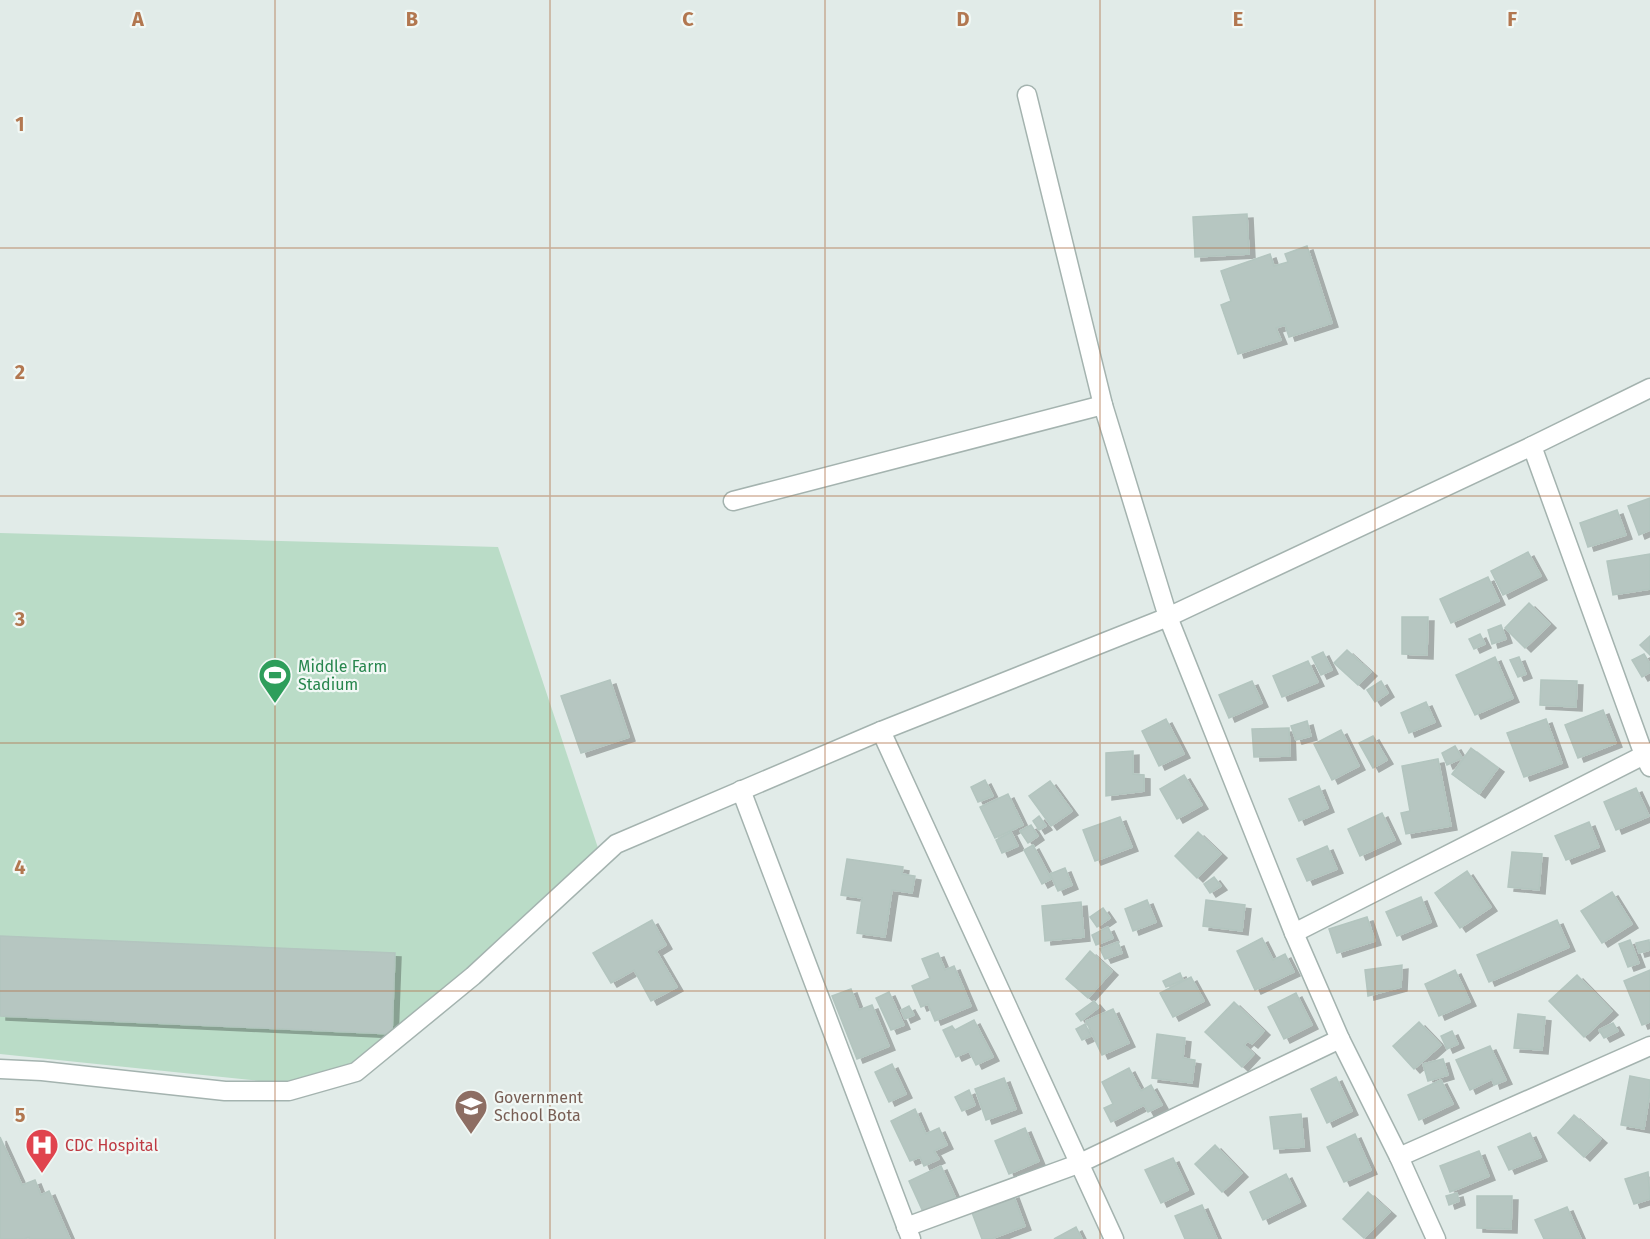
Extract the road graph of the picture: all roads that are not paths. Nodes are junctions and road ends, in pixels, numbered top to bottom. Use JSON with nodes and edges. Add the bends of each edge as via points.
{"nodes":[{"id":1,"x":1027,"y":95,"type":"dead end"},
{"id":2,"x":1650,"y":388,"type":"edge"},
{"id":3,"x":1102,"y":405,"type":"junction"},
{"id":4,"x":1532,"y":447,"type":"junction"},
{"id":5,"x":733,"y":501,"type":"dead end"},
{"id":6,"x":1168,"y":617,"type":"junction"},
{"id":7,"x":880,"y":731,"type":"junction"},
{"id":8,"x":1648,"y":758,"type":"edge"},
{"id":9,"x":741,"y":790,"type":"junction"},
{"id":10,"x":1294,"y":933,"type":"junction"},
{"id":11,"x":1340,"y":1039,"type":"junction"},
{"id":12,"x":1650,"y":1046,"type":"edge"},
{"id":13,"x":0,"y":1070,"type":"edge"},
{"id":14,"x":1399,"y":1157,"type":"junction"},
{"id":15,"x":1078,"y":1164,"type":"junction"},
{"id":16,"x":909,"y":1233,"type":"edge"},
{"id":17,"x":1114,"y":1239,"type":"edge"},
{"id":18,"x":1436,"y":1239,"type":"edge"}],
"edges":[{"from":1,"to":3,"type":"street"},
{"from":2,"to":4,"type":"street"},
{"from":3,"to":5,"type":"street"},
{"from":3,"to":6,"type":"street"},
{"from":4,"to":6,"type":"street"},
{"from":4,"to":8,"type":"street"},
{"from":6,"to":7,"type":"street"},
{"from":6,"to":10,"type":"street"},
{"from":7,"to":9,"type":"street"},
{"from":7,"to":15,"type":"street"},
{"from":8,"to":10,"type":"street"},
{"from":9,"to":13,"type":"street","via":[[616,844],[473,976],[357,1072],[289,1091],[225,1091]]},
{"from":9,"to":16,"type":"street"},
{"from":10,"to":11,"type":"street"},
{"from":11,"to":14,"type":"street"},
{"from":11,"to":15,"type":"street"},
{"from":12,"to":14,"type":"street"},
{"from":14,"to":18,"type":"street"},
{"from":15,"to":16,"type":"street"},
{"from":15,"to":17,"type":"street"}]}
